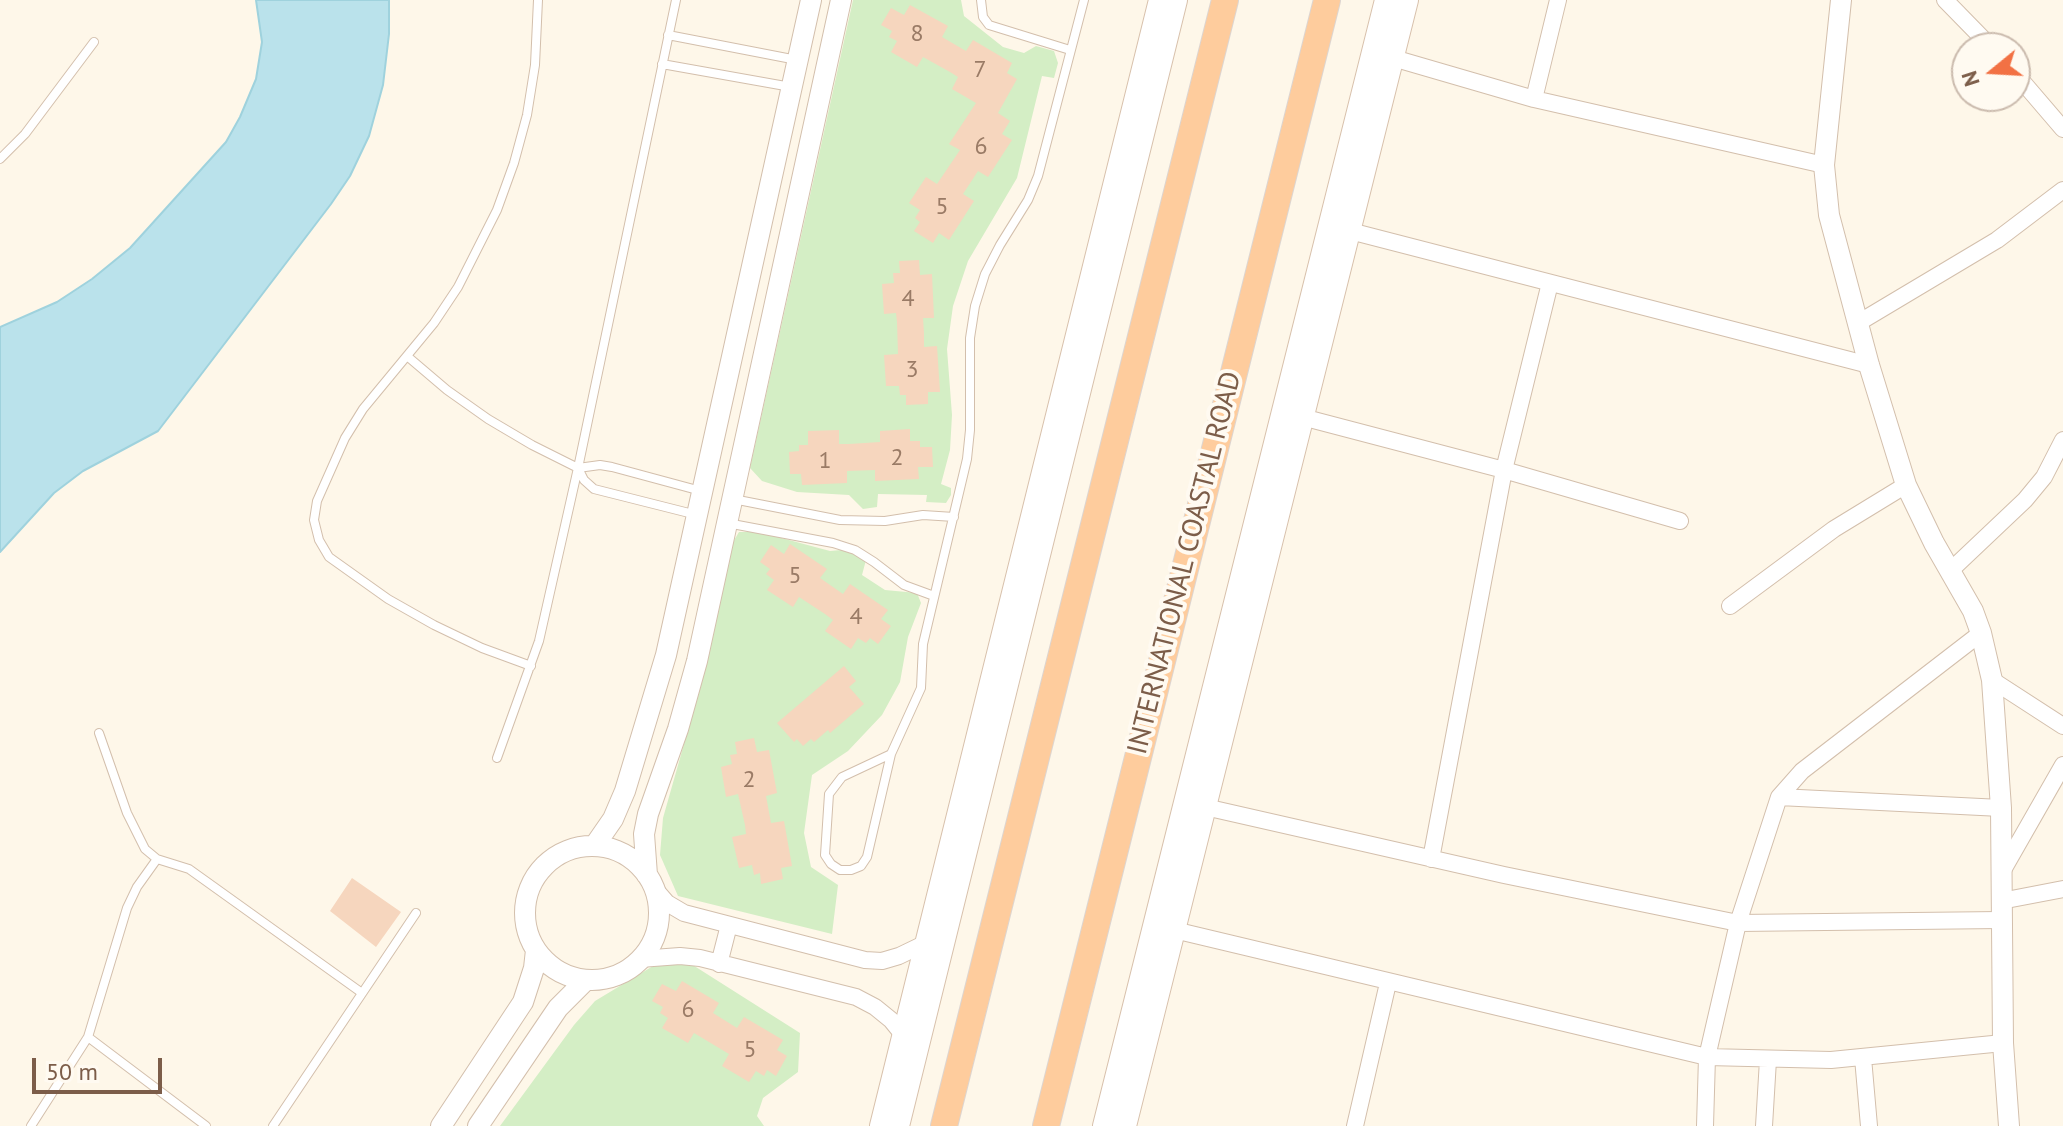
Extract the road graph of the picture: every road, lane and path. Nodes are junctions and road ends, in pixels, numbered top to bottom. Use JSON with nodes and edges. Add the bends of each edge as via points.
{"nodes":[{"id":1,"x":538,"y":0,"type":"edge"},
{"id":2,"x":676,"y":0,"type":"edge"},
{"id":3,"x":811,"y":0,"type":"edge"},
{"id":4,"x":841,"y":0,"type":"edge"},
{"id":5,"x":981,"y":0,"type":"edge"},
{"id":6,"x":1084,"y":0,"type":"edge"},
{"id":7,"x":1160,"y":0,"type":"edge"},
{"id":8,"x":1176,"y":0,"type":"edge"},
{"id":9,"x":1225,"y":0,"type":"edge"},
{"id":10,"x":1327,"y":0,"type":"edge"},
{"id":11,"x":1386,"y":0,"type":"edge"},
{"id":12,"x":1407,"y":0,"type":"edge"},
{"id":13,"x":1558,"y":0,"type":"edge"},
{"id":14,"x":1841,"y":0,"type":"edge"},
{"id":15,"x":1945,"y":0,"type":"edge"},
{"id":16,"x":1976,"y":32,"type":"edge"},
{"id":17,"x":668,"y":35,"type":"junction"},
{"id":18,"x":94,"y":42,"type":"dead end"},
{"id":19,"x":1070,"y":50,"type":"junction"},
{"id":20,"x":1393,"y":58,"type":"junction"},
{"id":21,"x":798,"y":60,"type":"junction"},
{"id":22,"x":662,"y":64,"type":"junction"},
{"id":23,"x":827,"y":66,"type":"junction"},
{"id":24,"x":792,"y":88,"type":"junction"},
{"id":25,"x":2031,"y":92,"type":"edge"},
{"id":26,"x":821,"y":94,"type":"junction"},
{"id":27,"x":1534,"y":99,"type":"junction"},
{"id":28,"x":2063,"y":129,"type":"edge"},
{"id":29,"x":0,"y":159,"type":"edge"},
{"id":30,"x":1824,"y":165,"type":"junction"},
{"id":31,"x":2063,"y":190,"type":"edge"},
{"id":32,"x":1350,"y":231,"type":"junction"},
{"id":33,"x":1550,"y":283,"type":"junction"},
{"id":34,"x":1858,"y":323,"type":"junction"},
{"id":35,"x":407,"y":356,"type":"junction"},
{"id":36,"x":1869,"y":365,"type":"junction"},
{"id":37,"x":1302,"y":417,"type":"junction"},
{"id":38,"x":2063,"y":440,"type":"edge"},
{"id":39,"x":578,"y":468,"type":"junction"},
{"id":40,"x":1504,"y":470,"type":"junction"},
{"id":41,"x":1906,"y":485,"type":"junction"},
{"id":42,"x":703,"y":492,"type":"junction"},
{"id":43,"x":731,"y":499,"type":"junction"},
{"id":44,"x":697,"y":515,"type":"junction"},
{"id":45,"x":954,"y":517,"type":"junction"},
{"id":46,"x":1680,"y":521,"type":"dead end"},
{"id":47,"x":727,"y":523,"type":"junction"},
{"id":48,"x":1950,"y":571,"type":"junction"},
{"id":49,"x":934,"y":596,"type":"junction"},
{"id":50,"x":1730,"y":606,"type":"dead end"},
{"id":51,"x":1981,"y":633,"type":"junction"},
{"id":52,"x":531,"y":666,"type":"junction"},
{"id":53,"x":1992,"y":680,"type":"junction"},
{"id":54,"x":2063,"y":726,"type":"edge"},
{"id":55,"x":99,"y":733,"type":"dead end"},
{"id":56,"x":891,"y":754,"type":"junction"},
{"id":57,"x":497,"y":758,"type":"dead end"},
{"id":58,"x":2063,"y":765,"type":"edge"},
{"id":59,"x":1779,"y":797,"type":"junction"},
{"id":60,"x":1205,"y":807,"type":"junction"},
{"id":61,"x":2001,"y":808,"type":"junction"},
{"id":62,"x":595,"y":845,"type":"junction"},
{"id":63,"x":157,"y":859,"type":"junction"},
{"id":64,"x":1431,"y":859,"type":"junction"},
{"id":65,"x":2003,"y":870,"type":"junction"},
{"id":66,"x":651,"y":881,"type":"junction"},
{"id":67,"x":2063,"y":889,"type":"edge"},
{"id":68,"x":2001,"y":910,"type":"junction"},
{"id":69,"x":416,"y":913,"type":"dead end"},
{"id":70,"x":1738,"y":923,"type":"junction"},
{"id":71,"x":729,"y":925,"type":"junction"},
{"id":72,"x":1174,"y":930,"type":"junction"},
{"id":73,"x":926,"y":943,"type":"junction"},
{"id":74,"x":536,"y":950,"type":"junction"},
{"id":75,"x":640,"y":959,"type":"junction"},
{"id":76,"x":719,"y":964,"type":"junction"},
{"id":77,"x":586,"y":980,"type":"junction"},
{"id":78,"x":1388,"y":983,"type":"junction"},
{"id":79,"x":362,"y":993,"type":"junction"},
{"id":80,"x":904,"y":1036,"type":"junction"},
{"id":81,"x":88,"y":1037,"type":"junction"},
{"id":82,"x":2003,"y":1043,"type":"junction"},
{"id":83,"x":1707,"y":1057,"type":"junction"},
{"id":84,"x":1863,"y":1058,"type":"junction"},
{"id":85,"x":1768,"y":1060,"type":"junction"},
{"id":86,"x":31,"y":1126,"type":"edge"},
{"id":87,"x":206,"y":1126,"type":"edge"},
{"id":88,"x":273,"y":1126,"type":"edge"},
{"id":89,"x":441,"y":1126,"type":"edge"},
{"id":90,"x":478,"y":1126,"type":"edge"},
{"id":91,"x":881,"y":1126,"type":"edge"},
{"id":92,"x":898,"y":1126,"type":"edge"},
{"id":93,"x":944,"y":1126,"type":"edge"},
{"id":94,"x":1046,"y":1126,"type":"edge"},
{"id":95,"x":1104,"y":1126,"type":"edge"},
{"id":96,"x":1125,"y":1126,"type":"edge"},
{"id":97,"x":1355,"y":1126,"type":"edge"},
{"id":98,"x":1705,"y":1126,"type":"edge"},
{"id":99,"x":1764,"y":1126,"type":"edge"},
{"id":100,"x":1869,"y":1126,"type":"edge"},
{"id":101,"x":2009,"y":1126,"type":"edge"}],
"edges":[{"from":1,"to":35,"type":"lane","via":[[527,115],[505,186],[458,287]]},
{"from":2,"to":17,"type":"lane"},
{"from":3,"to":21,"type":"street"},
{"from":4,"to":23,"type":"street"},
{"from":5,"to":19,"type":"lane","via":[[989,25]]},
{"from":6,"to":19,"type":"lane"},
{"from":7,"to":73,"type":"main road"},
{"from":8,"to":92,"type":"main road"},
{"from":9,"to":93,"type":"highway"},
{"from":10,"to":94,"type":"highway","name":"INTERNATIONAL COASTAL ROAD"},
{"from":11,"to":95,"type":"main road"},
{"from":12,"to":20,"type":"main road"},
{"from":13,"to":27,"type":"street"},
{"from":14,"to":30,"type":"street"},
{"from":15,"to":16,"type":"street"},
{"from":17,"to":21,"type":"lane"},
{"from":17,"to":22,"type":"lane"},
{"from":18,"to":29,"type":"lane"},
{"from":19,"to":45,"type":"lane","via":[[1038,176],[985,274],[975,306],[967,459]]},
{"from":20,"to":27,"type":"street"},
{"from":20,"to":32,"type":"main road"},
{"from":21,"to":23,"type":"street"},
{"from":21,"to":24,"type":"street"},
{"from":22,"to":24,"type":"lane"},
{"from":22,"to":39,"type":"lane"},
{"from":23,"to":26,"type":"street"},
{"from":24,"to":26,"type":"street"},
{"from":24,"to":42,"type":"street"},
{"from":25,"to":28,"type":"street"},
{"from":26,"to":43,"type":"street"},
{"from":27,"to":30,"type":"street"},
{"from":30,"to":34,"type":"street","via":[[1827,207]]},
{"from":31,"to":34,"type":"street","via":[[1997,240]]},
{"from":32,"to":33,"type":"street"},
{"from":32,"to":37,"type":"main road"},
{"from":33,"to":36,"type":"street"},
{"from":33,"to":40,"type":"street"},
{"from":34,"to":36,"type":"street"},
{"from":35,"to":39,"type":"lane","via":[[488,419]]},
{"from":35,"to":52,"type":"lane","via":[[363,409],[330,469],[314,520],[319,540],[329,557],[388,599],[482,648]]},
{"from":36,"to":41,"type":"street"},
{"from":37,"to":40,"type":"street"},
{"from":37,"to":60,"type":"main road"},
{"from":38,"to":48,"type":"street","via":[[2025,500]]},
{"from":39,"to":42,"type":"lane","via":[[612,467]]},
{"from":39,"to":44,"type":"lane","via":[[594,489]]},
{"from":39,"to":52,"type":"lane"},
{"from":40,"to":46,"type":"street"},
{"from":40,"to":64,"type":"street"},
{"from":41,"to":48,"type":"street"},
{"from":41,"to":50,"type":"street","via":[[1834,529]]},
{"from":42,"to":43,"type":"street"},
{"from":42,"to":44,"type":"street"},
{"from":43,"to":45,"type":"lane","via":[[840,520]]},
{"from":43,"to":47,"type":"street"},
{"from":44,"to":47,"type":"street"},
{"from":44,"to":62,"type":"street","via":[[643,736],[620,805]]},
{"from":45,"to":49,"type":"lane"},
{"from":47,"to":49,"type":"lane","via":[[855,550],[904,585]]},
{"from":47,"to":66,"type":"street","via":[[697,661],[648,814],[644,834]]},
{"from":48,"to":51,"type":"street"},
{"from":49,"to":56,"type":"lane","via":[[923,644],[921,688]]},
{"from":51,"to":53,"type":"street"},
{"from":51,"to":59,"type":"street","via":[[1802,771]]},
{"from":52,"to":57,"type":"lane"},
{"from":53,"to":54,"type":"street"},
{"from":53,"to":61,"type":"street"},
{"from":55,"to":63,"type":"lane","via":[[136,834]]},
{"from":56,"to":56,"type":"lane","via":[[867,857],[861,866],[840,870],[825,855],[829,794],[842,777]]},
{"from":58,"to":65,"type":"street"},
{"from":59,"to":61,"type":"street"},
{"from":59,"to":70,"type":"street"},
{"from":60,"to":64,"type":"street"},
{"from":60,"to":72,"type":"main road"},
{"from":61,"to":65,"type":"street"},
{"from":62,"to":66,"type":"street","via":[[624,854]]},
{"from":62,"to":74,"type":"street","via":[[566,850],[534,878],[525,920]]},
{"from":63,"to":79,"type":"lane","via":[[189,869]]},
{"from":63,"to":81,"type":"lane","via":[[127,908]]},
{"from":64,"to":70,"type":"street"},
{"from":65,"to":68,"type":"street"},
{"from":66,"to":71,"type":"street","via":[[667,903],[684,913]]},
{"from":66,"to":75,"type":"street","via":[[659,918],[650,947]]},
{"from":67,"to":68,"type":"street"},
{"from":68,"to":70,"type":"street"},
{"from":68,"to":82,"type":"street"},
{"from":69,"to":79,"type":"lane"},
{"from":70,"to":83,"type":"street"},
{"from":71,"to":73,"type":"street","via":[[865,960],[882,961]]},
{"from":71,"to":76,"type":"street"},
{"from":72,"to":78,"type":"street"},
{"from":72,"to":96,"type":"main road"},
{"from":73,"to":80,"type":"main road"},
{"from":74,"to":77,"type":"street","via":[[558,971]]},
{"from":74,"to":89,"type":"street","via":[[523,1002]]},
{"from":75,"to":76,"type":"street","via":[[680,956]]},
{"from":75,"to":77,"type":"street","via":[[615,976]]},
{"from":76,"to":80,"type":"street","via":[[856,997],[875,1007]]},
{"from":77,"to":90,"type":"street","via":[[558,1008]]},
{"from":78,"to":83,"type":"street"},
{"from":78,"to":97,"type":"street"},
{"from":79,"to":88,"type":"lane"},
{"from":80,"to":91,"type":"main road"},
{"from":81,"to":86,"type":"lane"},
{"from":81,"to":87,"type":"lane"},
{"from":82,"to":84,"type":"street"},
{"from":82,"to":101,"type":"street"},
{"from":83,"to":85,"type":"street"},
{"from":83,"to":98,"type":"street"},
{"from":84,"to":85,"type":"street"},
{"from":84,"to":100,"type":"street"},
{"from":85,"to":99,"type":"street"}]}
